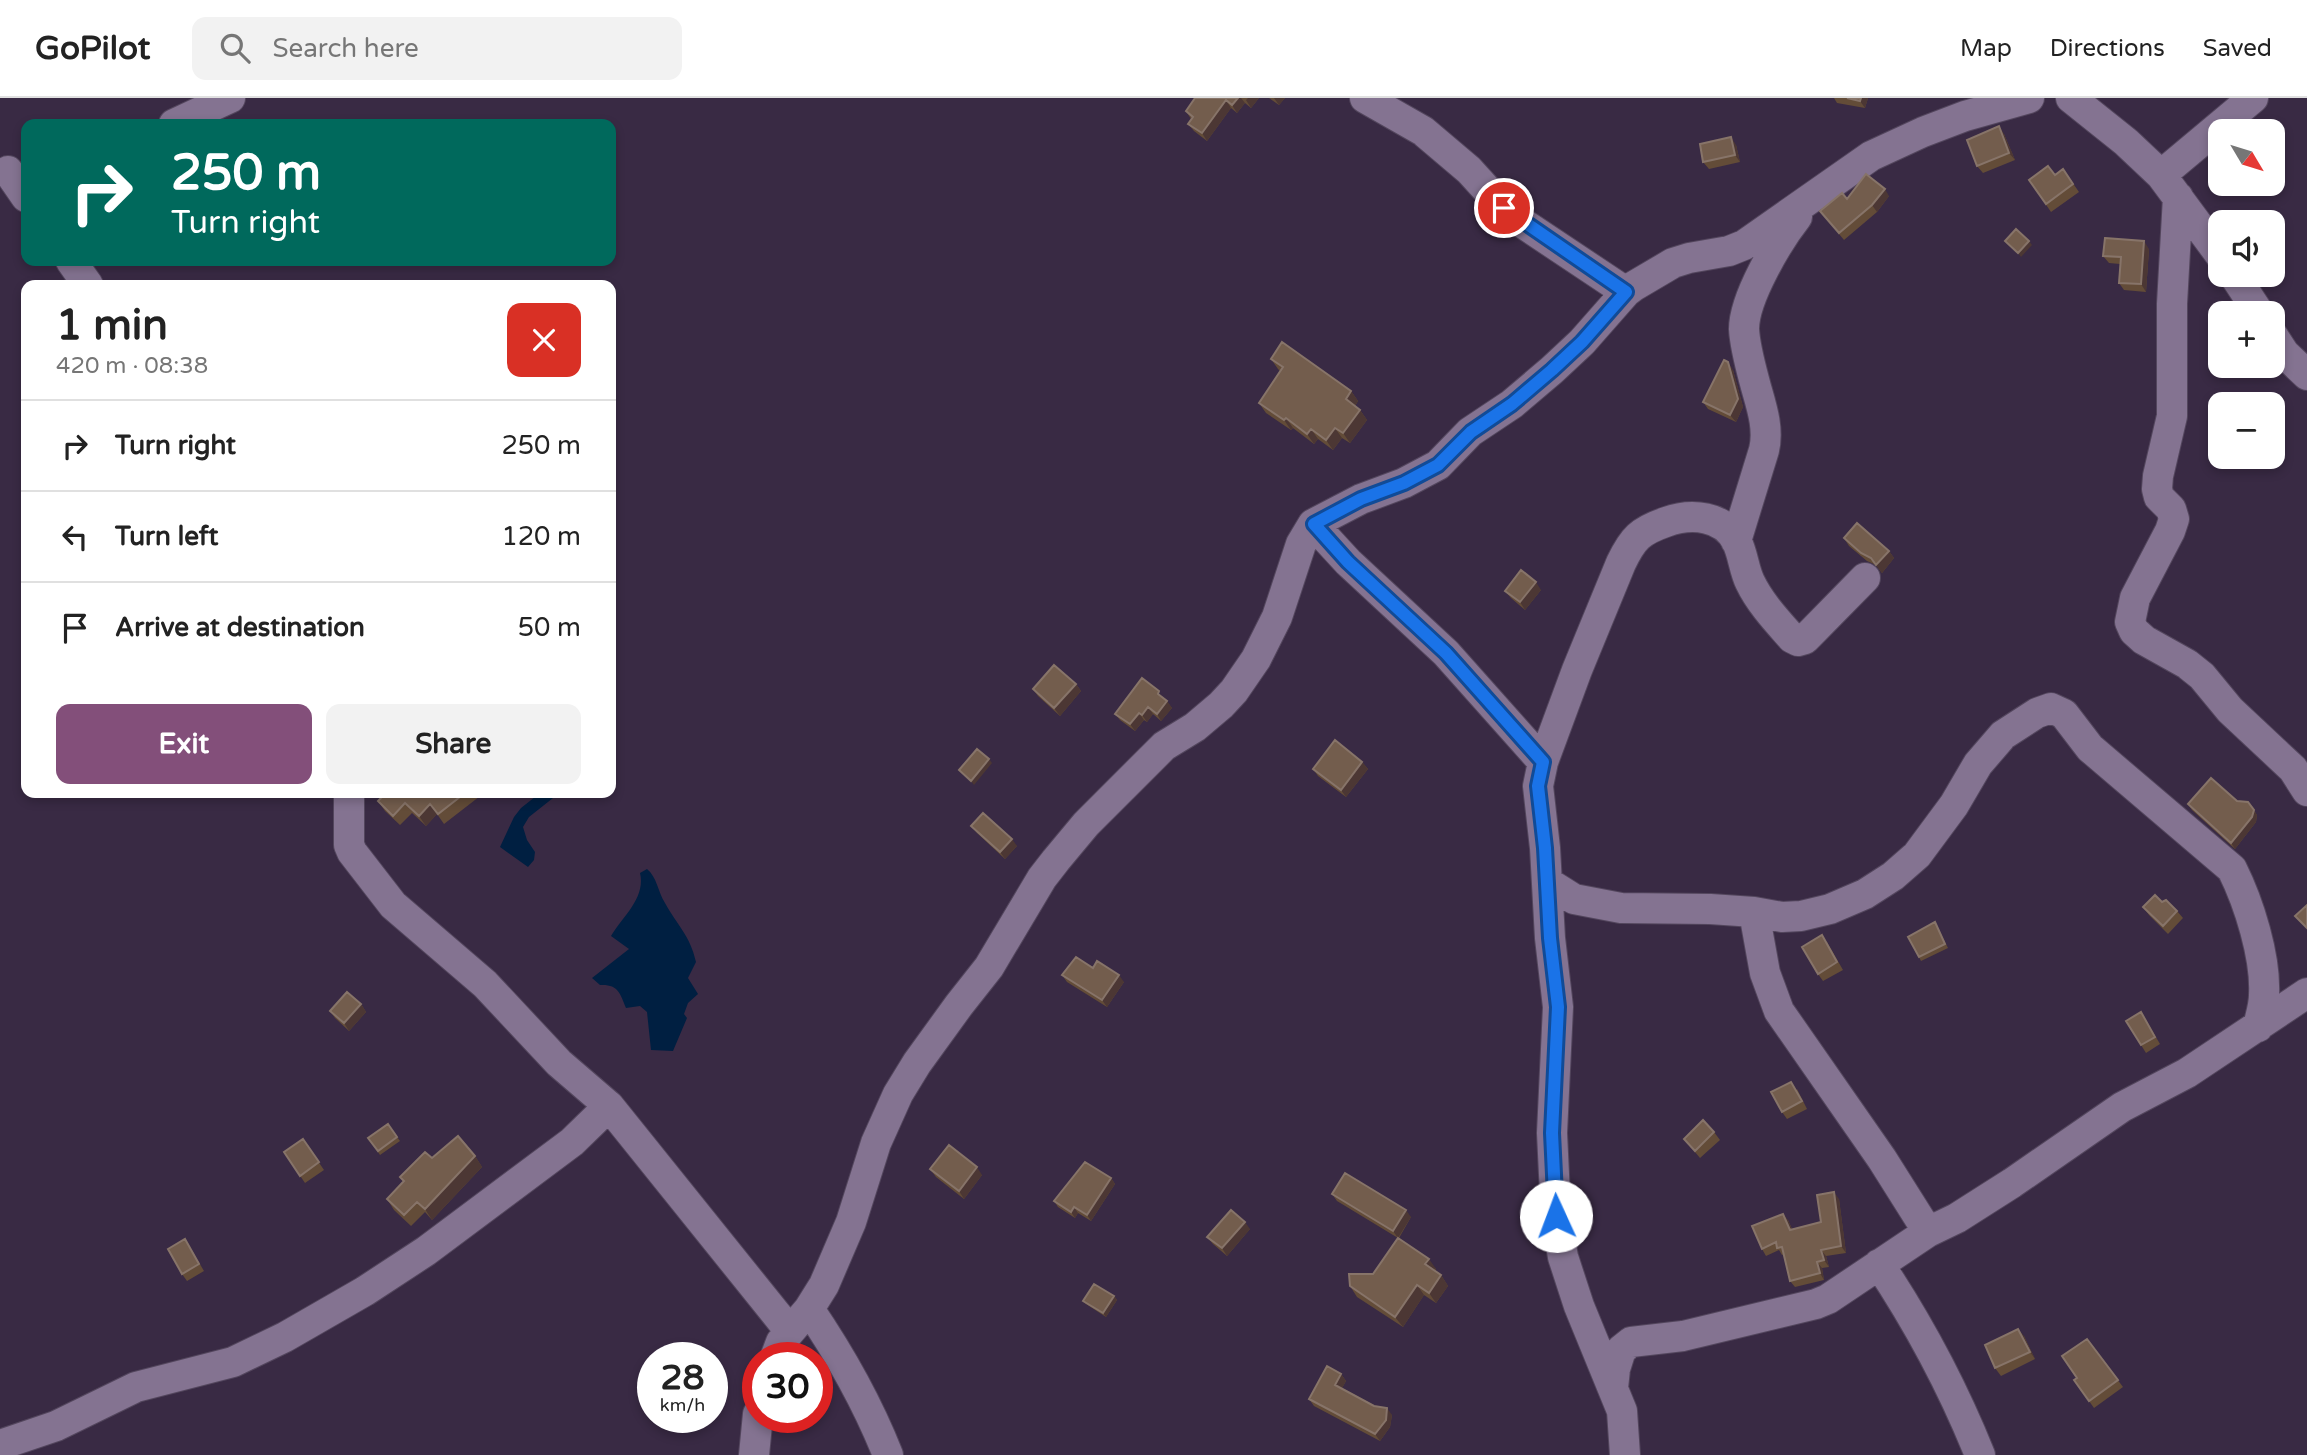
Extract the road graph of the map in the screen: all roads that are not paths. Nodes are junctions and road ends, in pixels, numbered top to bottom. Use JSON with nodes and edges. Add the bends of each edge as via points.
{"nodes":[{"id":1,"x":230,"y":98,"type":"edge"},
{"id":2,"x":1365,"y":98,"type":"edge"},
{"id":3,"x":2029,"y":98,"type":"edge"},
{"id":4,"x":2071,"y":98,"type":"edge"},
{"id":5,"x":2253,"y":98,"type":"edge"},
{"id":6,"x":185,"y":119,"type":"edge"},
{"id":7,"x":11,"y":170,"type":"edge"},
{"id":8,"x":2170,"y":186,"type":"junction"},
{"id":9,"x":21,"y":188,"type":"edge"},
{"id":10,"x":1810,"y":200,"type":"junction"},
{"id":11,"x":2208,"y":238,"type":"edge"},
{"id":12,"x":1626,"y":292,"type":"junction"},
{"id":13,"x":2285,"y":353,"type":"edge"},
{"id":14,"x":2307,"y":375,"type":"edge"},
{"id":15,"x":1314,"y":524,"type":"junction"},
{"id":16,"x":1736,"y":541,"type":"junction"},
{"id":17,"x":1865,"y":578,"type":"dead end"},
{"id":18,"x":1543,"y":762,"type":"junction"},
{"id":19,"x":2307,"y":791,"type":"edge"},
{"id":20,"x":349,"y":798,"type":"edge"},
{"id":21,"x":1547,"y":882,"type":"junction"},
{"id":22,"x":1754,"y":912,"type":"junction"},
{"id":23,"x":2307,"y":993,"type":"edge"},
{"id":24,"x":2258,"y":1027,"type":"junction"},
{"id":25,"x":608,"y":1106,"type":"junction"},
{"id":26,"x":1928,"y":1232,"type":"junction"},
{"id":27,"x":1879,"y":1265,"type":"junction"},
{"id":28,"x":799,"y":1320,"type":"junction"},
{"id":29,"x":781,"y":1342,"type":"edge"},
{"id":30,"x":1613,"y":1388,"type":"junction"},
{"id":31,"x":756,"y":1433,"type":"edge"},
{"id":32,"x":0,"y":1445,"type":"edge"},
{"id":33,"x":754,"y":1455,"type":"edge"},
{"id":34,"x":888,"y":1455,"type":"edge"},
{"id":35,"x":1625,"y":1455,"type":"edge"},
{"id":36,"x":1980,"y":1455,"type":"edge"}],
"edges":[{"from":1,"to":6,"type":"street"},
{"from":2,"to":12,"type":"street","via":[[1423,131],[1469,170],[1509,214]]},
{"from":3,"to":10,"type":"street","via":[[1965,116],[1887,148]]},
{"from":4,"to":8,"type":"street","via":[[2126,142]]},
{"from":5,"to":8,"type":"street"},
{"from":7,"to":9,"type":"street"},
{"from":8,"to":11,"type":"street"},
{"from":8,"to":19,"type":"street","via":[[2172,416],[2157,489],[2172,512],[2173,523],[2135,598],[2130,622],[2144,640],[2202,676],[2293,769]]},
{"from":10,"to":12,"type":"street","via":[[1744,245],[1672,262]]},
{"from":10,"to":16,"type":"street","via":[[1767,263],[1744,325],[1767,435]]},
{"from":12,"to":15,"type":"street","via":[[1582,342],[1512,404],[1471,432],[1438,465]]},
{"from":13,"to":14,"type":"street"},
{"from":15,"to":18,"type":"street","via":[[1446,653]]},
{"from":15,"to":28,"type":"street","via":[[1301,544],[1256,659],[1234,691],[1195,727],[1164,746],[1086,824],[1042,878],[989,967],[917,1063],[876,1143],[851,1222],[824,1285]]},
{"from":16,"to":17,"type":"street","via":[[1760,599],[1798,641],[1810,635]]},
{"from":16,"to":18,"type":"street","via":[[1727,528],[1694,515],[1639,534],[1621,563]]},
{"from":18,"to":21,"type":"street","via":[[1538,786]]},
{"from":20,"to":25,"type":"street","via":[[349,845],[393,905],[485,984],[559,1063]]},
{"from":21,"to":22,"type":"street","via":[[1574,899],[1621,908]]},
{"from":21,"to":30,"type":"street","via":[[1558,1007],[1552,1133],[1556,1216],[1578,1307]]},
{"from":22,"to":24,"type":"street","via":[[1782,918],[1801,916],[1865,894],[1893,876],[1917,855],[2003,735],[2051,708],[2064,714],[2090,748],[2232,869],[2264,978]]},
{"from":22,"to":26,"type":"street","via":[[1765,973],[1779,1011]]},
{"from":23,"to":24,"type":"street"},
{"from":24,"to":26,"type":"street","via":[[2187,1073],[2122,1107],[2012,1183]]},
{"from":25,"to":28,"type":"street"},
{"from":25,"to":32,"type":"street","via":[[572,1142],[426,1251],[285,1337],[233,1362],[128,1390],[56,1426]]},
{"from":26,"to":27,"type":"street"},
{"from":27,"to":30,"type":"street","via":[[1816,1304],[1683,1336],[1630,1342],[1621,1350]]},
{"from":27,"to":36,"type":"street","via":[[1911,1313]]},
{"from":28,"to":29,"type":"street"},
{"from":28,"to":34,"type":"street","via":[[835,1346],[862,1393]]},
{"from":30,"to":35,"type":"street","via":[[1622,1411]]},
{"from":31,"to":33,"type":"street"}]}
